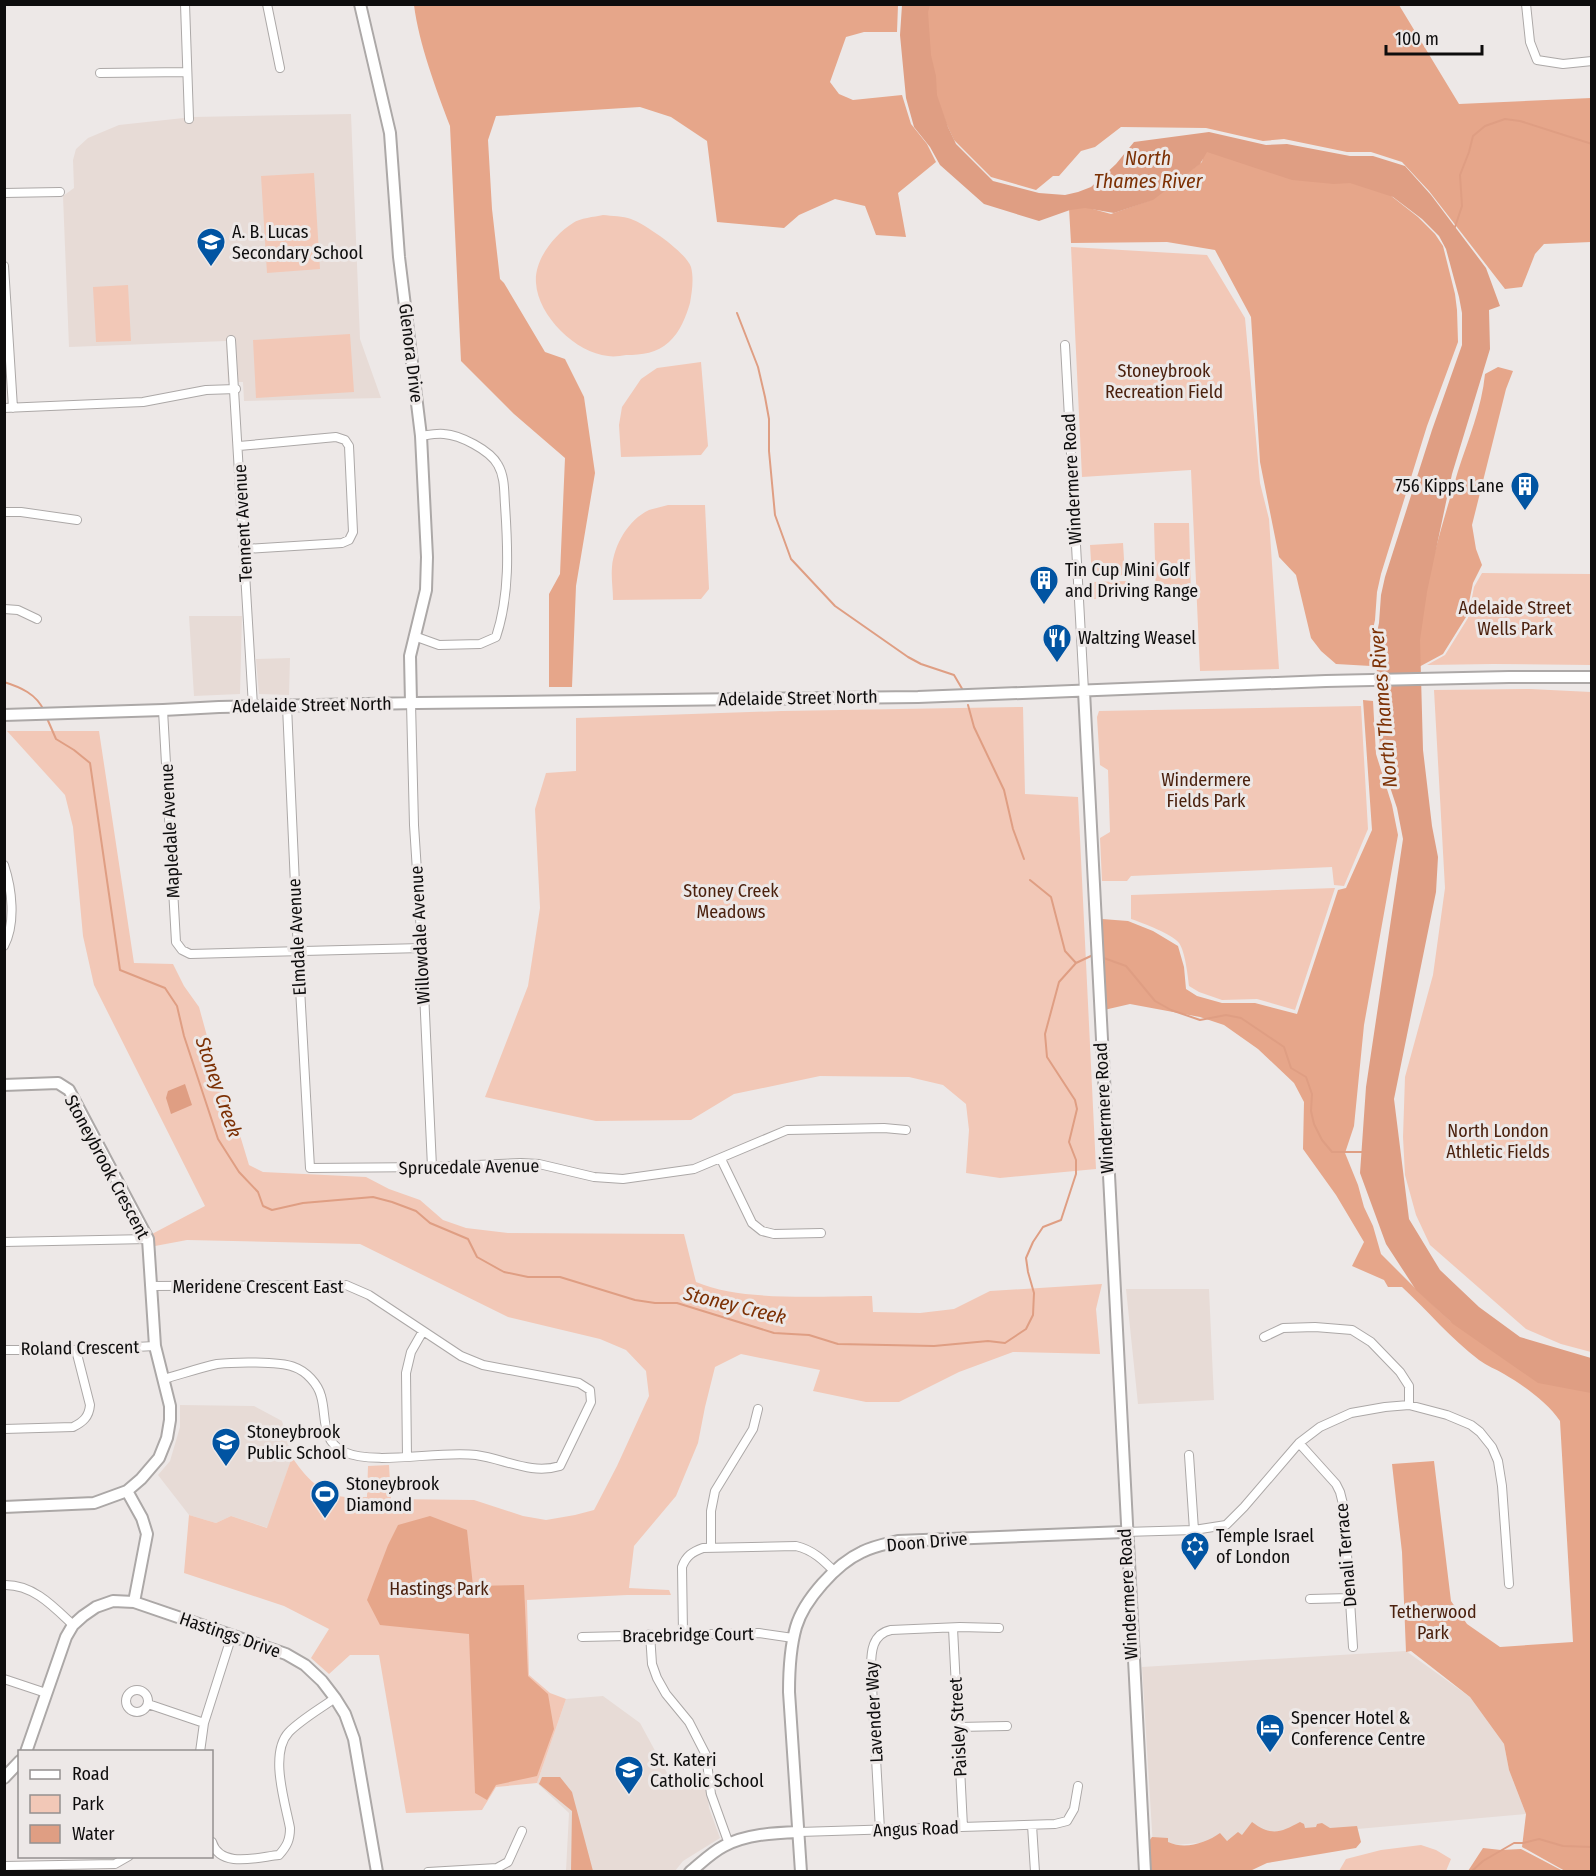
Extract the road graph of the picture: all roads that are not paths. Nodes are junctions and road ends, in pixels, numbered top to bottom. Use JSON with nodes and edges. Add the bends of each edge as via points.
{"nodes":[{"id":1,"x":185,"y":4,"type":"edge"},
{"id":2,"x":267,"y":4,"type":"edge"},
{"id":3,"x":360,"y":4,"type":"edge"},
{"id":4,"x":1526,"y":4,"type":"edge"},
{"id":5,"x":1592,"y":61,"type":"edge"},
{"id":6,"x":280,"y":68,"type":"dead end"},
{"id":7,"x":187,"y":72,"type":"junction"},
{"id":8,"x":100,"y":73,"type":"dead end"},
{"id":9,"x":189,"y":119,"type":"dead end"},
{"id":10,"x":60,"y":192,"type":"dead end"},
{"id":11,"x":4,"y":193,"type":"edge"},
{"id":12,"x":4,"y":266,"type":"edge"},
{"id":13,"x":6,"y":301,"type":"edge"},
{"id":14,"x":231,"y":340,"type":"dead end"},
{"id":15,"x":1065,"y":345,"type":"dead end"},
{"id":16,"x":236,"y":389,"type":"junction"},
{"id":17,"x":9,"y":408,"type":"edge"},
{"id":18,"x":421,"y":436,"type":"junction"},
{"id":19,"x":239,"y":446,"type":"junction"},
{"id":20,"x":4,"y":512,"type":"edge"},
{"id":21,"x":77,"y":520,"type":"dead end"},
{"id":22,"x":244,"y":549,"type":"junction"},
{"id":23,"x":4,"y":609,"type":"edge"},
{"id":24,"x":37,"y":619,"type":"dead end"},
{"id":25,"x":414,"y":636,"type":"junction"},
{"id":26,"x":1592,"y":677,"type":"edge"},
{"id":27,"x":1084,"y":691,"type":"junction"},
{"id":28,"x":411,"y":704,"type":"junction"},
{"id":29,"x":253,"y":706,"type":"junction"},
{"id":30,"x":287,"y":706,"type":"junction"},
{"id":31,"x":163,"y":710,"type":"junction"},
{"id":32,"x":7,"y":715,"type":"edge"},
{"id":33,"x":4,"y":865,"type":"edge"},
{"id":34,"x":4,"y":946,"type":"edge"},
{"id":35,"x":422,"y":948,"type":"junction"},
{"id":36,"x":298,"y":952,"type":"junction"},
{"id":37,"x":4,"y":1085,"type":"edge"},
{"id":38,"x":906,"y":1130,"type":"dead end"},
{"id":39,"x":721,"y":1159,"type":"junction"},
{"id":40,"x":432,"y":1167,"type":"junction"},
{"id":41,"x":310,"y":1168,"type":"joint"},
{"id":42,"x":821,"y":1233,"type":"dead end"},
{"id":43,"x":148,"y":1239,"type":"junction"},
{"id":44,"x":4,"y":1242,"type":"edge"},
{"id":45,"x":151,"y":1286,"type":"junction"},
{"id":46,"x":423,"y":1331,"type":"junction"},
{"id":47,"x":1264,"y":1337,"type":"dead end"},
{"id":48,"x":155,"y":1346,"type":"junction"},
{"id":49,"x":4,"y":1350,"type":"edge"},
{"id":50,"x":76,"y":1350,"type":"junction"},
{"id":51,"x":164,"y":1379,"type":"junction"},
{"id":52,"x":1409,"y":1405,"type":"junction"},
{"id":53,"x":759,"y":1409,"type":"dead end"},
{"id":54,"x":4,"y":1429,"type":"edge"},
{"id":55,"x":1299,"y":1443,"type":"junction"},
{"id":56,"x":1189,"y":1455,"type":"dead end"},
{"id":57,"x":407,"y":1457,"type":"junction"},
{"id":58,"x":127,"y":1491,"type":"junction"},
{"id":59,"x":4,"y":1507,"type":"edge"},
{"id":60,"x":1194,"y":1530,"type":"junction"},
{"id":61,"x":1124,"y":1532,"type":"junction"},
{"id":62,"x":711,"y":1548,"type":"junction"},
{"id":63,"x":835,"y":1572,"type":"junction"},
{"id":64,"x":1509,"y":1584,"type":"dead end"},
{"id":65,"x":4,"y":1585,"type":"edge"},
{"id":66,"x":1350,"y":1598,"type":"junction"},
{"id":67,"x":1310,"y":1599,"type":"dead end"},
{"id":68,"x":134,"y":1602,"type":"junction"},
{"id":69,"x":73,"y":1625,"type":"junction"},
{"id":70,"x":953,"y":1628,"type":"junction"},
{"id":71,"x":999,"y":1628,"type":"dead end"},
{"id":72,"x":650,"y":1634,"type":"junction"},
{"id":73,"x":683,"y":1634,"type":"junction"},
{"id":74,"x":232,"y":1635,"type":"junction"},
{"id":75,"x":582,"y":1637,"type":"dead end"},
{"id":76,"x":794,"y":1638,"type":"junction"},
{"id":77,"x":1353,"y":1647,"type":"dead end"},
{"id":78,"x":4,"y":1679,"type":"edge"},
{"id":79,"x":46,"y":1693,"type":"junction"},
{"id":80,"x":335,"y":1698,"type":"junction"},
{"id":81,"x":148,"y":1704,"type":"dead end"},
{"id":82,"x":204,"y":1723,"type":"junction"},
{"id":83,"x":1007,"y":1726,"type":"dead end"},
{"id":84,"x":958,"y":1727,"type":"junction"},
{"id":85,"x":27,"y":1750,"type":"edge"},
{"id":86,"x":200,"y":1750,"type":"edge"},
{"id":87,"x":18,"y":1765,"type":"edge"},
{"id":88,"x":4,"y":1778,"type":"edge"},
{"id":89,"x":1078,"y":1786,"type":"dead end"},
{"id":90,"x":1032,"y":1826,"type":"junction"},
{"id":91,"x":963,"y":1827,"type":"junction"},
{"id":92,"x":880,"y":1830,"type":"junction"},
{"id":93,"x":522,"y":1831,"type":"dead end"},
{"id":94,"x":799,"y":1832,"type":"junction"},
{"id":95,"x":729,"y":1844,"type":"junction"},
{"id":96,"x":213,"y":1847,"type":"edge"},
{"id":97,"x":127,"y":1858,"type":"edge"},
{"id":98,"x":4,"y":1866,"type":"edge"},
{"id":99,"x":377,"y":1872,"type":"edge"},
{"id":100,"x":428,"y":1872,"type":"edge"},
{"id":101,"x":690,"y":1872,"type":"edge"},
{"id":102,"x":801,"y":1872,"type":"edge"},
{"id":103,"x":1035,"y":1872,"type":"edge"},
{"id":104,"x":1145,"y":1872,"type":"edge"}],
"edges":[{"from":1,"to":7,"type":"street"},
{"from":2,"to":6,"type":"street"},
{"from":3,"to":18,"type":"street","name":"Glenora Drive","via":[[390,132],[399,257]]},
{"from":4,"to":5,"type":"street","via":[[1530,42],[1537,60]]},
{"from":7,"to":8,"type":"street"},
{"from":7,"to":9,"type":"street"},
{"from":10,"to":11,"type":"street"},
{"from":12,"to":13,"type":"street"},
{"from":13,"to":17,"type":"street"},
{"from":14,"to":16,"type":"street","name":"Tennent Avenue"},
{"from":15,"to":27,"type":"street","name":"Windermere Road"},
{"from":16,"to":17,"type":"street","via":[[206,390],[143,402]]},
{"from":16,"to":19,"type":"street","name":"Tennent Avenue"},
{"from":18,"to":25,"type":"street","name":"Glenora Drive","via":[[426,590]]},
{"from":18,"to":25,"type":"street","via":[[444,434],[462,439],[485,450],[498,463],[507,528],[507,584],[496,637],[480,644],[439,645]]},
{"from":19,"to":22,"type":"street","name":"Tennent Avenue"},
{"from":19,"to":22,"type":"street","via":[[336,437],[349,446],[353,532],[350,540]]},
{"from":20,"to":21,"type":"street"},
{"from":22,"to":29,"type":"street","name":"Tennent Avenue"},
{"from":23,"to":24,"type":"street","via":[[18,610]]},
{"from":25,"to":28,"type":"street","name":"Glenora Drive","via":[[409,670]]},
{"from":26,"to":27,"type":"street","name":"Adelaide Street North"},
{"from":27,"to":28,"type":"street","name":"Adelaide Street North"},
{"from":27,"to":61,"type":"street","name":"Windermere Road"},
{"from":28,"to":30,"type":"street","name":"Adelaide Street North"},
{"from":28,"to":35,"type":"street","name":"Willowdale Avenue"},
{"from":29,"to":30,"type":"street","name":"Adelaide Street North"},
{"from":29,"to":31,"type":"street","name":"Adelaide Street North"},
{"from":30,"to":36,"type":"street","name":"Elmdale Avenue"},
{"from":31,"to":32,"type":"street","name":"Adelaide Street North"},
{"from":31,"to":36,"type":"street","name":"Mapledale Avenue","via":[[176,942],[190,954]]},
{"from":33,"to":34,"type":"street","via":[[12,914]]},
{"from":35,"to":36,"type":"street"},
{"from":35,"to":40,"type":"street","name":"Willowdale Avenue"},
{"from":36,"to":41,"type":"street","name":"Elmdale Avenue"},
{"from":37,"to":43,"type":"street","name":"Stoneybrook Crescent","via":[[58,1083],[69,1090]]},
{"from":38,"to":39,"type":"street","name":"Sprucedale Avenue","via":[[787,1130]]},
{"from":39,"to":40,"type":"street","name":"Sprucedale Avenue","via":[[694,1169],[623,1179],[594,1177],[539,1164]]},
{"from":39,"to":42,"type":"street","via":[[752,1223],[762,1232]]},
{"from":40,"to":41,"type":"street","name":"Sprucedale Avenue"},
{"from":43,"to":44,"type":"street"},
{"from":43,"to":45,"type":"street","name":"Stoneybrook Crescent"},
{"from":45,"to":46,"type":"street","name":"Meridene Crescent East","via":[[346,1285],[369,1295]]},
{"from":45,"to":48,"type":"street","name":"Stoneybrook Crescent"},
{"from":46,"to":57,"type":"street","via":[[411,1352],[406,1373]]},
{"from":46,"to":57,"type":"street","name":"Meridene Crescent East","via":[[461,1356],[483,1365],[579,1383],[590,1390],[591,1402],[560,1466],[535,1469],[475,1455]]},
{"from":47,"to":52,"type":"street","via":[[1284,1328],[1352,1330],[1371,1342],[1400,1372],[1409,1386]]},
{"from":48,"to":50,"type":"street","name":"Roland Crescent"},
{"from":48,"to":51,"type":"street","name":"Stoneybrook Crescent"},
{"from":49,"to":50,"type":"street","name":"Roland Crescent"},
{"from":50,"to":54,"type":"street","via":[[90,1405],[89,1414],[81,1423],[73,1427]]},
{"from":51,"to":57,"type":"street","via":[[218,1364],[275,1363],[295,1367],[312,1379],[321,1395],[328,1437],[343,1451]]},
{"from":51,"to":58,"type":"street","name":"Stoneybrook Crescent","via":[[171,1414],[167,1438],[159,1458]]},
{"from":52,"to":55,"type":"street","via":[[1351,1413],[1320,1427]]},
{"from":52,"to":64,"type":"street","via":[[1470,1425],[1492,1447],[1502,1486]]},
{"from":53,"to":62,"type":"street","via":[[753,1429],[712,1499]]},
{"from":55,"to":60,"type":"street","via":[[1226,1525]]},
{"from":55,"to":66,"type":"street","name":"Denali Terrace","via":[[1340,1492]]},
{"from":56,"to":60,"type":"street"},
{"from":58,"to":59,"type":"street","name":"Stoneybrook Crescent","via":[[94,1503]]},
{"from":58,"to":68,"type":"street","via":[[147,1534]]},
{"from":60,"to":61,"type":"street"},
{"from":61,"to":63,"type":"street","name":"Doon Drive","via":[[898,1541],[860,1553]]},
{"from":61,"to":104,"type":"street","name":"Windermere Road"},
{"from":62,"to":63,"type":"street","via":[[796,1546],[816,1554]]},
{"from":62,"to":73,"type":"street","via":[[686,1557],[682,1567]]},
{"from":63,"to":76,"type":"street","name":"Doon Drive","via":[[811,1598]]},
{"from":65,"to":69,"type":"street","via":[[26,1589],[43,1598]]},
{"from":66,"to":67,"type":"street"},
{"from":66,"to":77,"type":"street","name":"Denali Terrace"},
{"from":68,"to":69,"type":"street","name":"Hastings Drive","via":[[113,1601],[96,1607]]},
{"from":68,"to":74,"type":"street","name":"Hastings Drive"},
{"from":69,"to":79,"type":"street","name":"Hastings Drive"},
{"from":70,"to":71,"type":"street"},
{"from":70,"to":84,"type":"street","name":"Paisley Street"},
{"from":70,"to":92,"type":"street","name":"Lavender Way","via":[[883,1632],[871,1649]]},
{"from":72,"to":73,"type":"street","name":"Bracebridge Court"},
{"from":72,"to":75,"type":"street","name":"Bracebridge Court"},
{"from":72,"to":95,"type":"street","via":[[657,1678],[689,1722],[706,1755],[711,1794]]},
{"from":73,"to":76,"type":"street","name":"Bracebridge Court","via":[[759,1633]]},
{"from":74,"to":80,"type":"street","name":"Hastings Drive","via":[[305,1665]]},
{"from":74,"to":82,"type":"street"},
{"from":76,"to":94,"type":"street","name":"Doon Drive","via":[[789,1692]]},
{"from":78,"to":79,"type":"street"},
{"from":79,"to":85,"type":"street","name":"Hastings Drive"},
{"from":80,"to":96,"type":"street","via":[[288,1733],[280,1748],[279,1765],[290,1828],[287,1847],[279,1855],[233,1860],[221,1857]]},
{"from":80,"to":99,"type":"street","name":"Hastings Drive","via":[[354,1739]]},
{"from":81,"to":82,"type":"street"},
{"from":82,"to":86,"type":"street"},
{"from":83,"to":84,"type":"street"},
{"from":84,"to":91,"type":"street","name":"Paisley Street"},
{"from":87,"to":88,"type":"street"},
{"from":89,"to":90,"type":"street","name":"Angus Road","via":[[1074,1809],[1067,1821]]},
{"from":90,"to":91,"type":"street","name":"Angus Road"},
{"from":90,"to":103,"type":"street"},
{"from":91,"to":92,"type":"street","name":"Angus Road"},
{"from":92,"to":94,"type":"street","name":"Angus Road"},
{"from":93,"to":100,"type":"street","via":[[508,1862],[497,1868]]},
{"from":94,"to":95,"type":"street","via":[[774,1833]]},
{"from":94,"to":102,"type":"street","name":"Doon Drive"},
{"from":95,"to":101,"type":"street"},
{"from":97,"to":98,"type":"street","via":[[115,1864]]}]}
